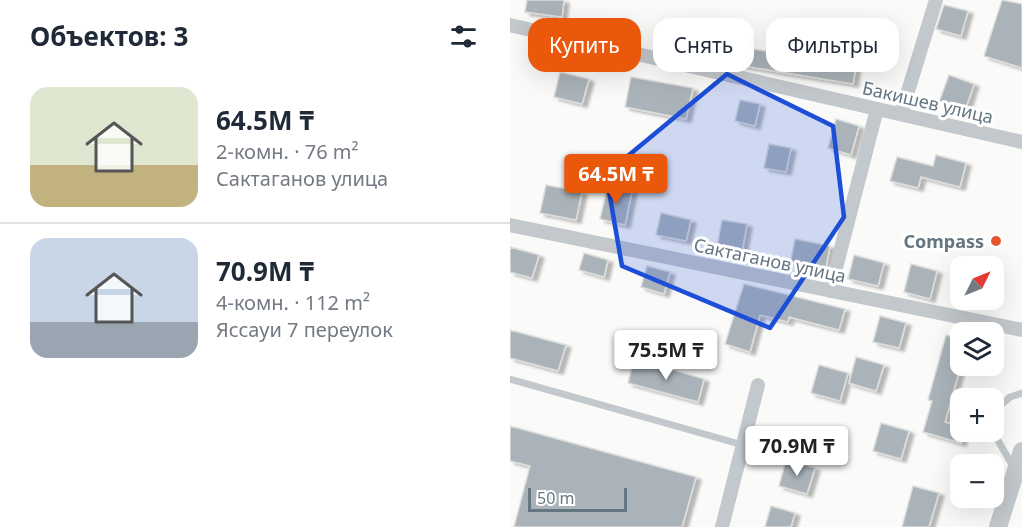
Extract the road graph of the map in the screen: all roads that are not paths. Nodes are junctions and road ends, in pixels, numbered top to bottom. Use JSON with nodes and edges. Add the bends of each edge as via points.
{"nodes":[{"id":1,"x":936,"y":0,"type":"edge"},
{"id":2,"x":510,"y":25,"type":"edge"},
{"id":3,"x":877,"y":109,"type":"junction"},
{"id":4,"x":901,"y":114,"type":"junction"},
{"id":5,"x":1022,"y":142,"type":"edge"},
{"id":6,"x":510,"y":225,"type":"edge"},
{"id":7,"x":830,"y":291,"type":"junction"},
{"id":8,"x":1022,"y":330,"type":"edge"},
{"id":9,"x":510,"y":379,"type":"edge"},
{"id":10,"x":758,"y":385,"type":"dead end"},
{"id":11,"x":1022,"y":393,"type":"edge"},
{"id":12,"x":1004,"y":402,"type":"edge"},
{"id":13,"x":999,"y":442,"type":"edge"},
{"id":14,"x":743,"y":445,"type":"junction"},
{"id":15,"x":1022,"y":451,"type":"edge"},
{"id":16,"x":1016,"y":471,"type":"junction"},
{"id":17,"x":722,"y":527,"type":"edge"},
{"id":18,"x":998,"y":527,"type":"edge"}],
"edges":[{"from":1,"to":4,"type":"street"},
{"from":2,"to":3,"type":"street","name":"Бакишев улица"},
{"from":3,"to":4,"type":"street","name":"Бакишев улица"},
{"from":3,"to":7,"type":"street"},
{"from":4,"to":5,"type":"street","name":"Бакишев улица"},
{"from":6,"to":7,"type":"street","name":"Сактаганов улица"},
{"from":7,"to":8,"type":"street","name":"Сактаганов улица"},
{"from":9,"to":14,"type":"lane"},
{"from":10,"to":14,"type":"street"},
{"from":11,"to":12,"type":"lane"},
{"from":13,"to":16,"type":"lane"},
{"from":14,"to":17,"type":"street"},
{"from":15,"to":16,"type":"street"},
{"from":16,"to":18,"type":"street"}]}
